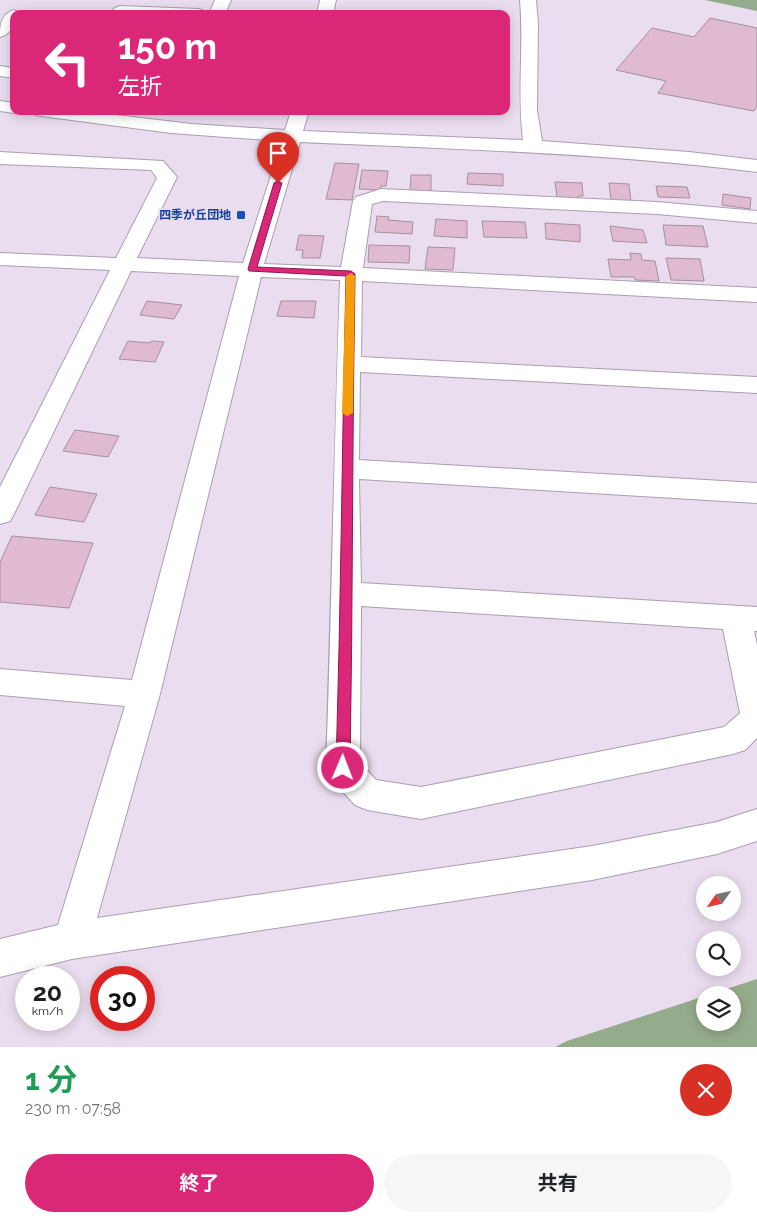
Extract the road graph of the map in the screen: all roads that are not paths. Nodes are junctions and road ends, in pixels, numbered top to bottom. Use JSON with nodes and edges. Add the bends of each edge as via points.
{"nodes":[{"id":1,"x":25,"y":0,"type":"edge"},
{"id":2,"x":528,"y":0,"type":"edge"},
{"id":3,"x":122,"y":8,"type":"edge"},
{"id":4,"x":17,"y":10,"type":"edge"},
{"id":5,"x":148,"y":10,"type":"edge"},
{"id":6,"x":10,"y":19,"type":"edge"},
{"id":7,"x":0,"y":32,"type":"edge"},
{"id":8,"x":72,"y":115,"type":"edge"},
{"id":9,"x":296,"y":124,"type":"edge"},
{"id":10,"x":532,"y":145,"type":"junction"},
{"id":11,"x":0,"y":158,"type":"edge"},
{"id":12,"x":757,"y":166,"type":"edge"},
{"id":13,"x":757,"y":217,"type":"edge"},
{"id":14,"x":0,"y":259,"type":"edge"},
{"id":15,"x":123,"y":264,"type":"junction"},
{"id":16,"x":252,"y":269,"type":"junction"},
{"id":17,"x":351,"y":274,"type":"junction"},
{"id":18,"x":757,"y":296,"type":"edge"},
{"id":19,"x":348,"y":364,"type":"junction"},
{"id":20,"x":757,"y":385,"type":"edge"},
{"id":21,"x":346,"y":469,"type":"junction"},
{"id":22,"x":757,"y":493,"type":"edge"},
{"id":23,"x":0,"y":514,"type":"edge"},
{"id":24,"x":347,"y":594,"type":"junction"},
{"id":25,"x":746,"y":618,"type":"edge"},
{"id":26,"x":0,"y":682,"type":"edge"},
{"id":27,"x":144,"y":694,"type":"junction"},
{"id":28,"x":757,"y":825,"type":"edge"},
{"id":29,"x":72,"y":940,"type":"junction"},
{"id":30,"x":0,"y":958,"type":"edge"}],
"edges":[{"from":1,"to":4,"type":"street"},
{"from":2,"to":10,"type":"street","via":[[522,24],[521,110]]},
{"from":3,"to":5,"type":"street"},
{"from":6,"to":7,"type":"street"},
{"from":8,"to":9,"type":"street","via":[[150,125]]},
{"from":9,"to":10,"type":"street"},
{"from":9,"to":16,"type":"street"},
{"from":10,"to":12,"type":"street"},
{"from":11,"to":15,"type":"street","via":[[156,165],[167,177]]},
{"from":13,"to":17,"type":"street","via":[[657,208],[380,195],[363,201]]},
{"from":14,"to":15,"type":"street"},
{"from":15,"to":16,"type":"street"},
{"from":15,"to":23,"type":"street"},
{"from":16,"to":17,"type":"street"},
{"from":16,"to":27,"type":"street"},
{"from":17,"to":18,"type":"street"},
{"from":17,"to":19,"type":"street"},
{"from":19,"to":20,"type":"street"},
{"from":19,"to":21,"type":"street"},
{"from":21,"to":22,"type":"street"},
{"from":21,"to":24,"type":"street"},
{"from":24,"to":25,"type":"street"},
{"from":24,"to":25,"type":"street","via":[[343,768],[367,794],[421,803],[733,740],[757,718]]},
{"from":26,"to":27,"type":"street"},
{"from":27,"to":29,"type":"street"},
{"from":28,"to":29,"type":"street","via":[[717,838],[592,863]]},
{"from":29,"to":30,"type":"street"}]}
